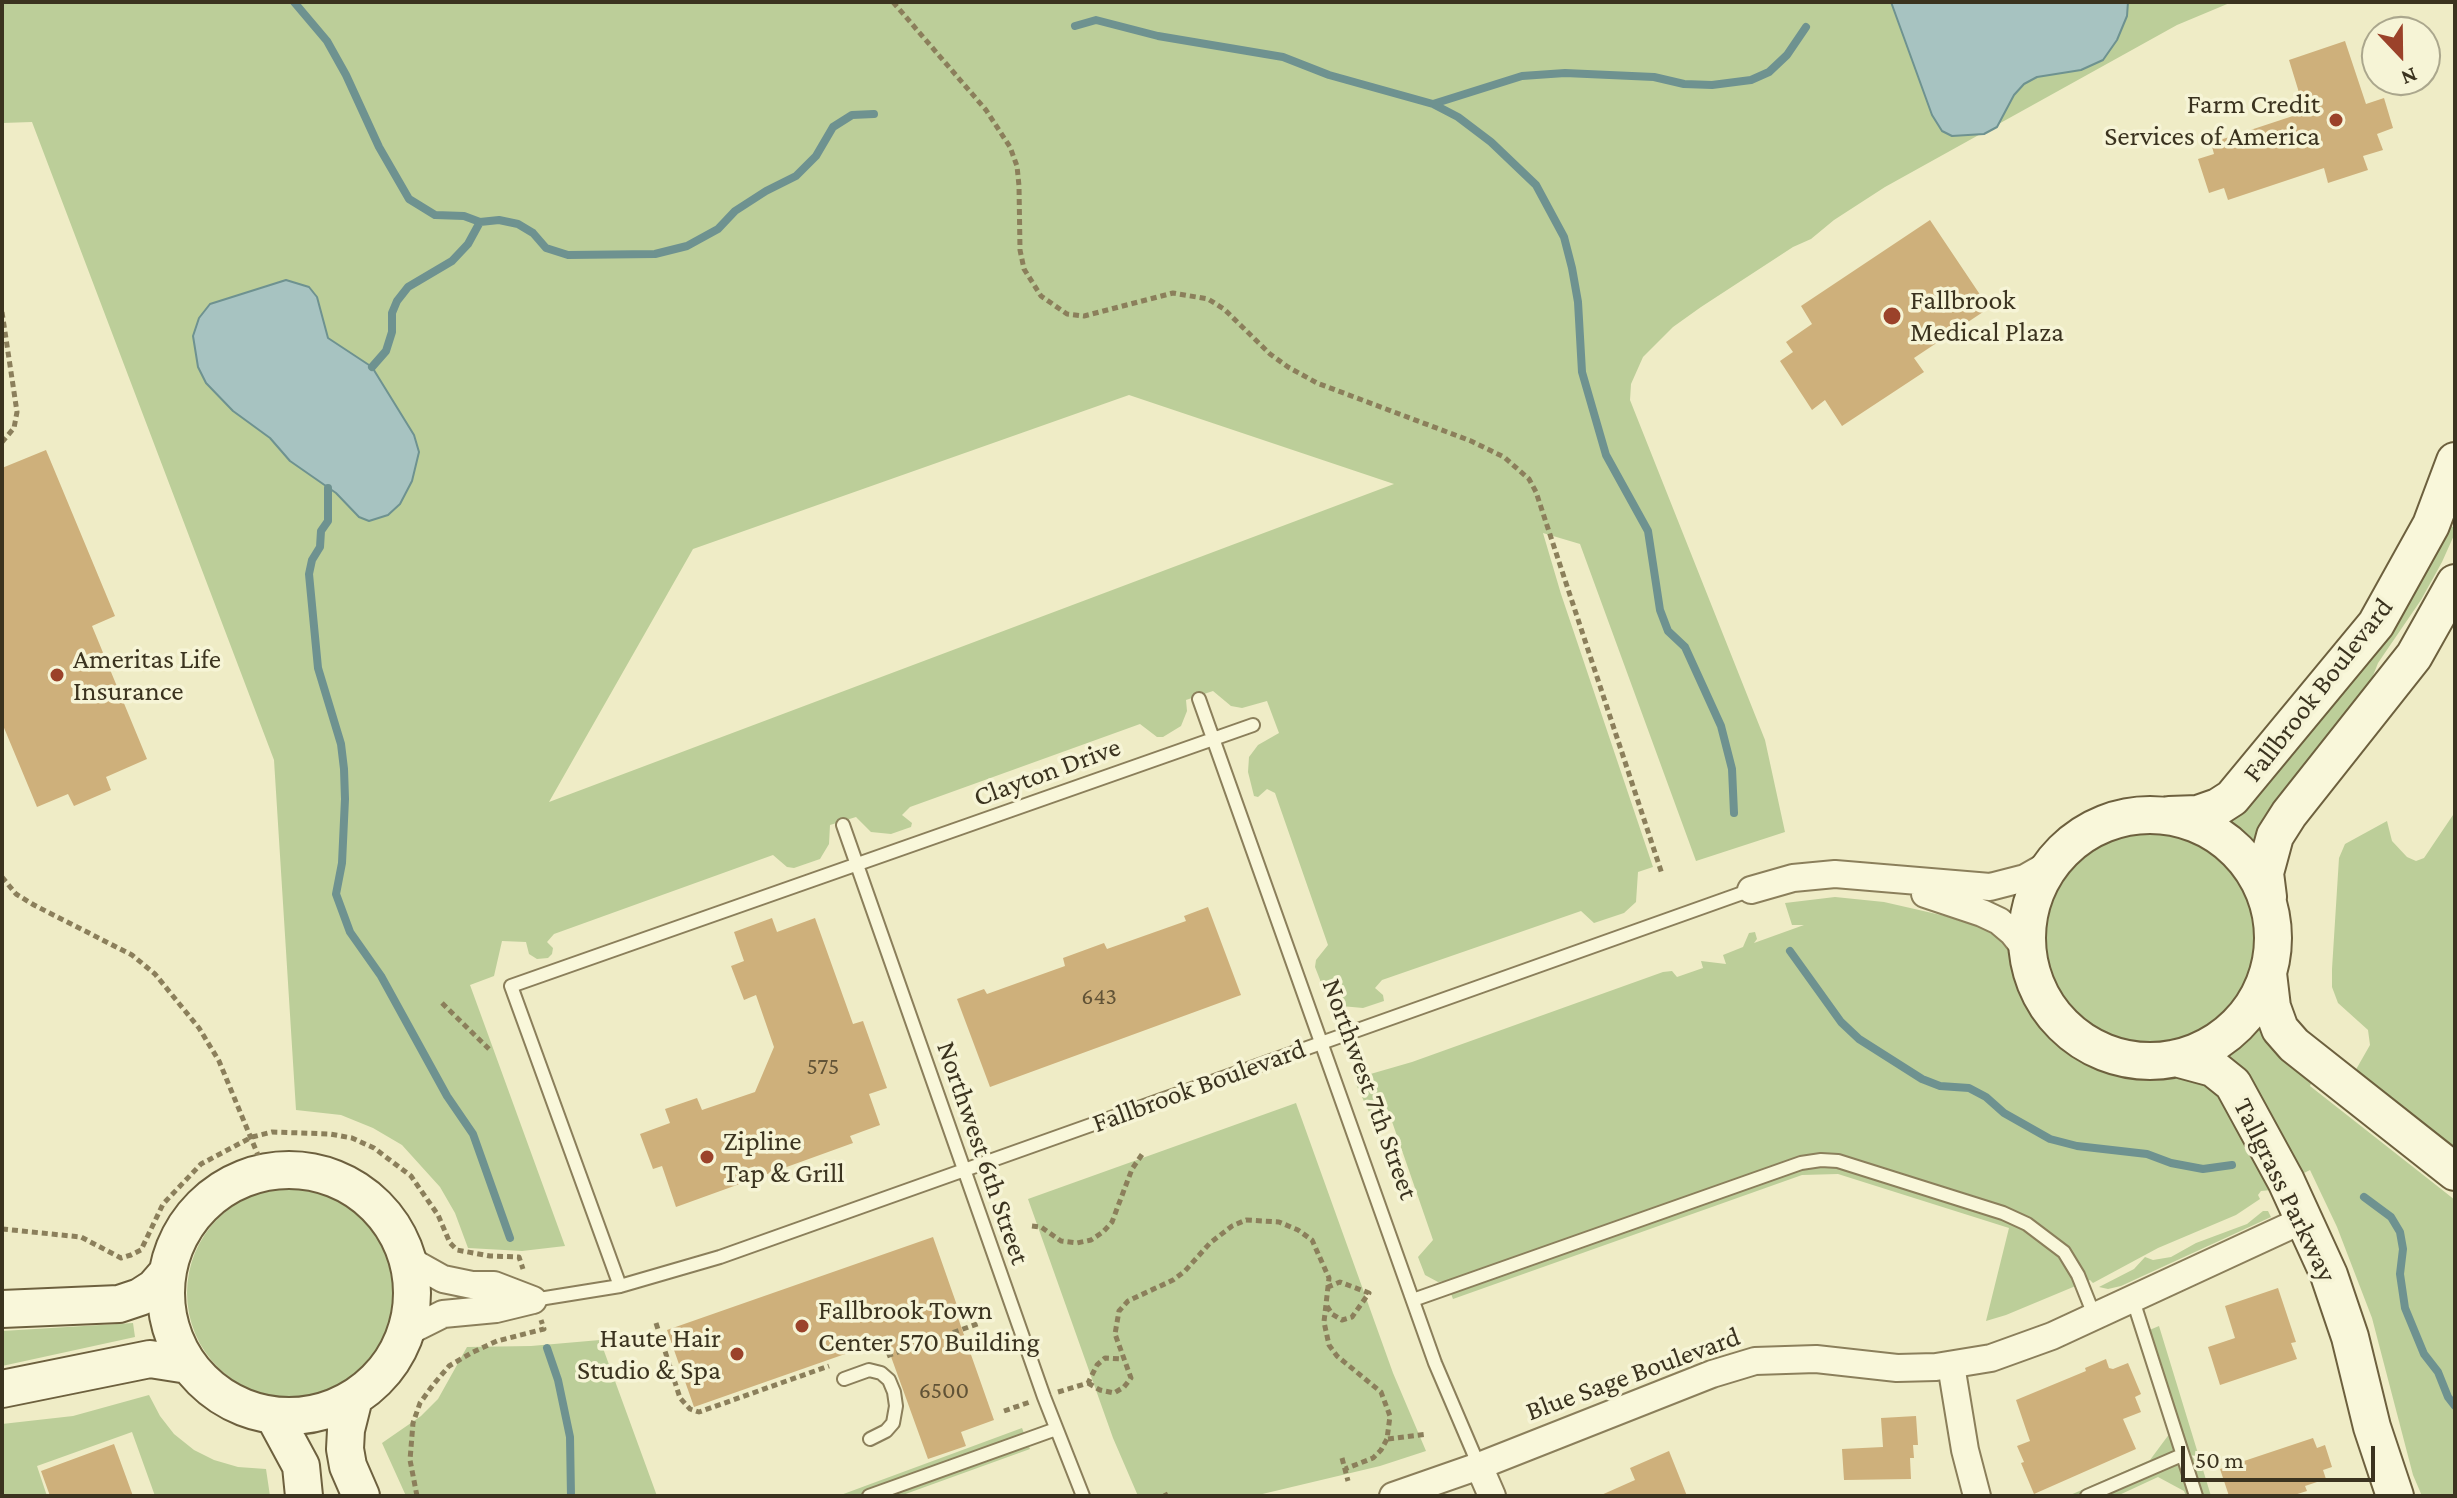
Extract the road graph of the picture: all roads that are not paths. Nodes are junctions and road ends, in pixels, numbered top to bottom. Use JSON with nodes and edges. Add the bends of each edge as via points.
{"nodes":[{"id":1,"x":2455,"y":461,"type":"edge"},
{"id":2,"x":2455,"y":583,"type":"edge"},
{"id":3,"x":1199,"y":699,"type":"dead end"},
{"id":4,"x":1253,"y":725,"type":"dead end"},
{"id":5,"x":1214,"y":739,"type":"junction"},
{"id":6,"x":2153,"y":815,"type":"junction"},
{"id":7,"x":843,"y":825,"type":"dead end"},
{"id":8,"x":2053,"y":862,"type":"junction"},
{"id":9,"x":856,"y":863,"type":"junction"},
{"id":10,"x":1864,"y":875,"type":"junction"},
{"id":11,"x":1751,"y":890,"type":"joint"},
{"id":12,"x":2268,"y":903,"type":"junction"},
{"id":13,"x":2028,"y":952,"type":"junction"},
{"id":14,"x":2268,"y":973,"type":"junction"},
{"id":15,"x":1320,"y":1043,"type":"junction"},
{"id":16,"x":2176,"y":1058,"type":"junction"},
{"id":17,"x":963,"y":1170,"type":"junction"},
{"id":18,"x":2455,"y":1172,"type":"edge"},
{"id":19,"x":2305,"y":1219,"type":"junction"},
{"id":20,"x":409,"y":1260,"type":"junction"},
{"id":21,"x":167,"y":1273,"type":"junction"},
{"id":22,"x":620,"y":1286,"type":"junction"},
{"id":23,"x":2132,"y":1297,"type":"junction"},
{"id":24,"x":533,"y":1300,"type":"junction"},
{"id":25,"x":1413,"y":1300,"type":"junction"},
{"id":26,"x":2,"y":1309,"type":"edge"},
{"id":27,"x":2094,"y":1315,"type":"junction"},
{"id":28,"x":407,"y":1332,"type":"junction"},
{"id":29,"x":188,"y":1365,"type":"junction"},
{"id":30,"x":1951,"y":1365,"type":"junction"},
{"id":31,"x":844,"y":1379,"type":"dead end"},
{"id":32,"x":2,"y":1389,"type":"edge"},
{"id":33,"x":354,"y":1398,"type":"junction"},
{"id":34,"x":274,"y":1416,"type":"junction"},
{"id":35,"x":1056,"y":1429,"type":"junction"},
{"id":36,"x":870,"y":1439,"type":"dead end"},
{"id":37,"x":2182,"y":1455,"type":"junction"},
{"id":38,"x":1479,"y":1466,"type":"junction"},
{"id":39,"x":304,"y":1496,"type":"edge"},
{"id":40,"x":361,"y":1496,"type":"edge"},
{"id":41,"x":869,"y":1496,"type":"edge"},
{"id":42,"x":1083,"y":1496,"type":"edge"},
{"id":43,"x":1393,"y":1496,"type":"edge"},
{"id":44,"x":1492,"y":1496,"type":"edge"},
{"id":45,"x":1977,"y":1496,"type":"edge"},
{"id":46,"x":2087,"y":1496,"type":"edge"},
{"id":47,"x":2196,"y":1496,"type":"edge"},
{"id":48,"x":2395,"y":1496,"type":"edge"}],
"edges":[{"from":1,"to":6,"type":"street","name":"Fallbrook Boulevard","via":[[2431,525],[2376,624],[2258,769],[2218,807],[2198,814]]},
{"from":2,"to":12,"type":"street","name":"Fallbrook Boulevard","via":[[2414,656],[2275,836],[2265,873]]},
{"from":3,"to":5,"type":"lane","name":"Northwest 7th Street"},
{"from":4,"to":5,"type":"lane","name":"Clayton Drive"},
{"from":5,"to":9,"type":"lane","name":"Clayton Drive"},
{"from":5,"to":15,"type":"lane","name":"Northwest 7th Street"},
{"from":6,"to":8,"type":"street","via":[[2098,827]]},
{"from":6,"to":12,"type":"street","via":[[2175,817],[2216,834],[2254,873]]},
{"from":7,"to":9,"type":"lane","name":"Northwest 6th Street"},
{"from":8,"to":10,"type":"street","name":"Fallbrook Boulevard","via":[[2025,878],[1990,887]]},
{"from":8,"to":13,"type":"street","via":[[2032,905]]},
{"from":9,"to":17,"type":"lane","name":"Northwest 6th Street"},
{"from":9,"to":22,"type":"lane","name":"Clayton Drive","via":[[511,986]]},
{"from":10,"to":11,"type":"street","name":"Fallbrook Boulevard","via":[[1793,878]]},
{"from":10,"to":13,"type":"street","name":"Fallbrook Boulevard","via":[[1982,913],[2012,932]]},
{"from":11,"to":15,"type":"lane","name":"Fallbrook Boulevard"},
{"from":12,"to":14,"type":"street","via":[[2273,950]]},
{"from":13,"to":16,"type":"street","via":[[2041,995],[2078,1038],[2130,1059]]},
{"from":14,"to":16,"type":"street","via":[[2234,1028],[2216,1042]]},
{"from":14,"to":18,"type":"street","via":[[2272,1007],[2280,1029],[2294,1045]]},
{"from":15,"to":17,"type":"lane","name":"Fallbrook Boulevard"},
{"from":15,"to":25,"type":"lane","name":"Northwest 7th Street"},
{"from":16,"to":19,"type":"street","name":"Tallgrass Parkway","via":[[2213,1068],[2233,1084]]},
{"from":17,"to":22,"type":"lane","name":"Fallbrook Boulevard","via":[[720,1257]]},
{"from":17,"to":35,"type":"lane","name":"Northwest 6th Street"},
{"from":19,"to":23,"type":"street","name":"Blue Sage Boulevard"},
{"from":19,"to":48,"type":"street","name":"Tallgrass Parkway","via":[[2350,1337]]},
{"from":20,"to":21,"type":"street","via":[[378,1207],[326,1175],[296,1170],[265,1172],[212,1197],[182,1231]]},
{"from":20,"to":24,"type":"street","via":[[443,1279],[494,1285]]},
{"from":20,"to":28,"type":"street","via":[[413,1284]]},
{"from":21,"to":26,"type":"street","via":[[154,1288],[119,1304]]},
{"from":21,"to":29,"type":"street","via":[[166,1305],[173,1336]]},
{"from":22,"to":24,"type":"lane","name":"Fallbrook Boulevard"},
{"from":23,"to":27,"type":"street","name":"Blue Sage Boulevard"},
{"from":23,"to":37,"type":"lane"},
{"from":24,"to":28,"type":"street","name":"Fallbrook Boulevard","via":[[443,1314]]},
{"from":25,"to":27,"type":"lane","via":[[1821,1160],[1838,1161],[2027,1224],[2064,1252]]},
{"from":25,"to":38,"type":"lane","name":"Northwest 7th Street"},
{"from":27,"to":30,"type":"street","name":"Blue Sage Boulevard","via":[[2025,1347]]},
{"from":28,"to":33,"type":"street","via":[[386,1369]]},
{"from":29,"to":32,"type":"street","via":[[150,1359]]},
{"from":29,"to":34,"type":"street","via":[[225,1399]]},
{"from":30,"to":38,"type":"street","name":"Blue Sage Boulevard","via":[[1897,1368],[1804,1359],[1755,1361]]},
{"from":30,"to":45,"type":"street"},
{"from":31,"to":36,"type":"lane","via":[[869,1370],[889,1380],[896,1406],[893,1423]]},
{"from":33,"to":34,"type":"street","via":[[315,1414]]},
{"from":33,"to":40,"type":"street","via":[[345,1449]]},
{"from":34,"to":39,"type":"street","via":[[301,1466]]},
{"from":35,"to":41,"type":"lane"},
{"from":35,"to":42,"type":"lane","name":"Northwest 6th Street"},
{"from":37,"to":46,"type":"lane"},
{"from":37,"to":47,"type":"lane"},
{"from":38,"to":43,"type":"street","name":"Blue Sage Boulevard"},
{"from":38,"to":44,"type":"street","name":"Northwest 7th Street"}]}
